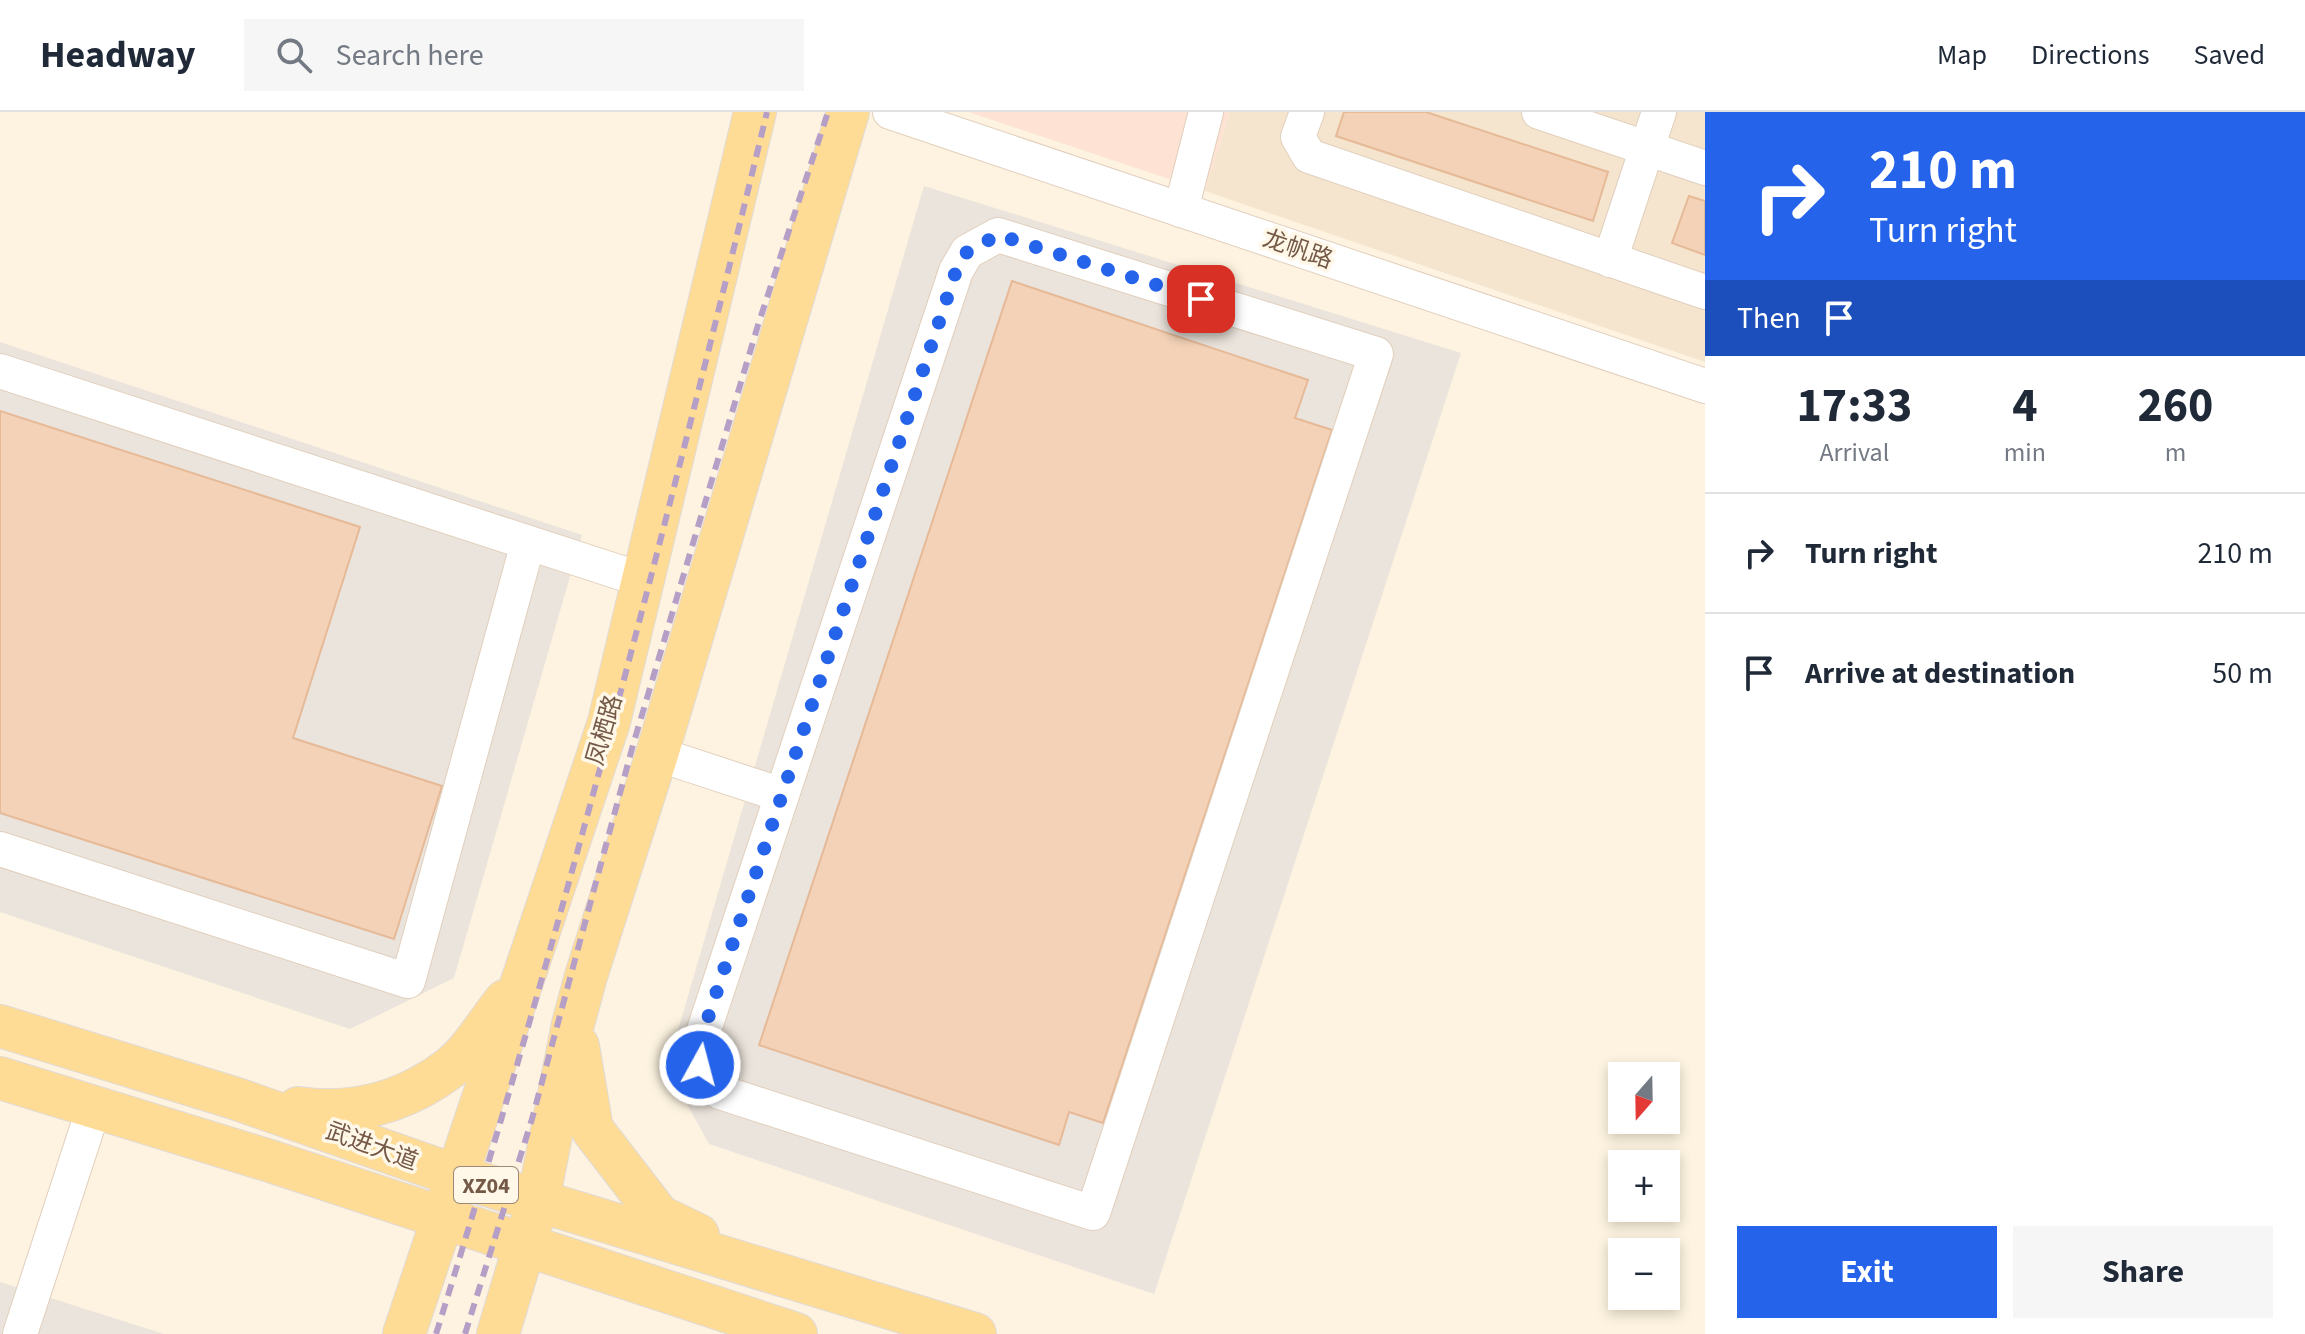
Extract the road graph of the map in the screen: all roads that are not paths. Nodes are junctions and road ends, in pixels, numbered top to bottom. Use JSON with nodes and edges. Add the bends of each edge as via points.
{"nodes":[{"id":1,"x":755,"y":112,"type":"edge"},
{"id":2,"x":848,"y":112,"type":"edge"},
{"id":3,"x":890,"y":112,"type":"edge"},
{"id":4,"x":1206,"y":112,"type":"edge"},
{"id":5,"x":1307,"y":112,"type":"edge"},
{"id":6,"x":1539,"y":112,"type":"edge"},
{"id":7,"x":1659,"y":112,"type":"edge"},
{"id":8,"x":1648,"y":149,"type":"junction"},
{"id":9,"x":1705,"y":168,"type":"edge"},
{"id":10,"x":1181,"y":210,"type":"junction"},
{"id":11,"x":1610,"y":260,"type":"junction"},
{"id":12,"x":1705,"y":292,"type":"edge"},
{"id":13,"x":0,"y":371,"type":"edge"},
{"id":14,"x":1705,"y":386,"type":"edge"},
{"id":15,"x":528,"y":543,"type":"junction"},
{"id":16,"x":643,"y":580,"type":"junction"},
{"id":17,"x":657,"y":754,"type":"junction"},
{"id":18,"x":782,"y":795,"type":"junction"},
{"id":19,"x":0,"y":849,"type":"edge"},
{"id":20,"x":586,"y":976,"type":"junction"},
{"id":21,"x":523,"y":978,"type":"junction"},
{"id":22,"x":0,"y":1026,"type":"edge"},
{"id":23,"x":0,"y":1078,"type":"edge"},
{"id":24,"x":237,"y":1099,"type":"junction"},
{"id":25,"x":94,"y":1107,"type":"junction"},
{"id":26,"x":457,"y":1176,"type":"junction"},
{"id":27,"x":538,"y":1201,"type":"junction"},
{"id":28,"x":442,"y":1217,"type":"junction"},
{"id":29,"x":525,"y":1246,"type":"junction"},
{"id":30,"x":782,"y":1275,"type":"junction"},
{"id":31,"x":20,"y":1334,"type":"edge"},
{"id":32,"x":404,"y":1334,"type":"edge"},
{"id":33,"x":498,"y":1334,"type":"edge"},
{"id":34,"x":796,"y":1334,"type":"edge"},
{"id":35,"x":975,"y":1334,"type":"edge"}],
"edges":[{"from":1,"to":16,"type":"main road","name":"凤栖路"},
{"from":2,"to":17,"type":"main road"},
{"from":3,"to":10,"type":"street","name":"龙帆路"},
{"from":4,"to":10,"type":"street"},
{"from":5,"to":11,"type":"street","via":[[1298,137],[1309,156]]},
{"from":6,"to":8,"type":"street"},
{"from":7,"to":8,"type":"street"},
{"from":8,"to":9,"type":"street"},
{"from":8,"to":11,"type":"street"},
{"from":10,"to":14,"type":"street","name":"龙帆路"},
{"from":11,"to":12,"type":"street"},
{"from":13,"to":15,"type":"street"},
{"from":15,"to":16,"type":"street"},
{"from":15,"to":19,"type":"street","via":[[408,981]]},
{"from":16,"to":21,"type":"main road","name":"凤栖路","via":[[609,722]]},
{"from":17,"to":18,"type":"street"},
{"from":17,"to":20,"type":"main road"},
{"from":18,"to":18,"type":"street","via":[[700,1042],[706,1082],[720,1092],[1093,1213],[1376,354],[998,235],[967,252],[956,271]]},
{"from":20,"to":27,"type":"main road"},
{"from":20,"to":30,"type":"main road","via":[[578,1047],[592,1129],[659,1216]]},
{"from":21,"to":24,"type":"main road","via":[[452,1067],[389,1104],[321,1112]]},
{"from":21,"to":26,"type":"main road","name":"凤栖路"},
{"from":22,"to":24,"type":"main road","name":"武进大道","number":"XZ04"},
{"from":23,"to":25,"type":"main road","name":"武进大道","number":"XZ04"},
{"from":24,"to":26,"type":"main road","name":"武进大道","number":"XZ04"},
{"from":25,"to":28,"type":"main road","name":"武进大道","number":"XZ04"},
{"from":25,"to":31,"type":"street"},
{"from":26,"to":27,"type":"main road","name":"武进大道","number":"XZ04"},
{"from":26,"to":28,"type":"main road","name":"凤栖路"},
{"from":27,"to":29,"type":"main road"},
{"from":27,"to":30,"type":"main road","name":"武进大道","number":"XZ04"},
{"from":28,"to":29,"type":"main road","name":"武进大道","number":"XZ04"},
{"from":28,"to":32,"type":"main road","name":"凤栖路"},
{"from":29,"to":33,"type":"main road"},
{"from":29,"to":34,"type":"main road","name":"武进大道","number":"XZ04"},
{"from":30,"to":35,"type":"main road","name":"武进大道","number":"XZ04"}]}
